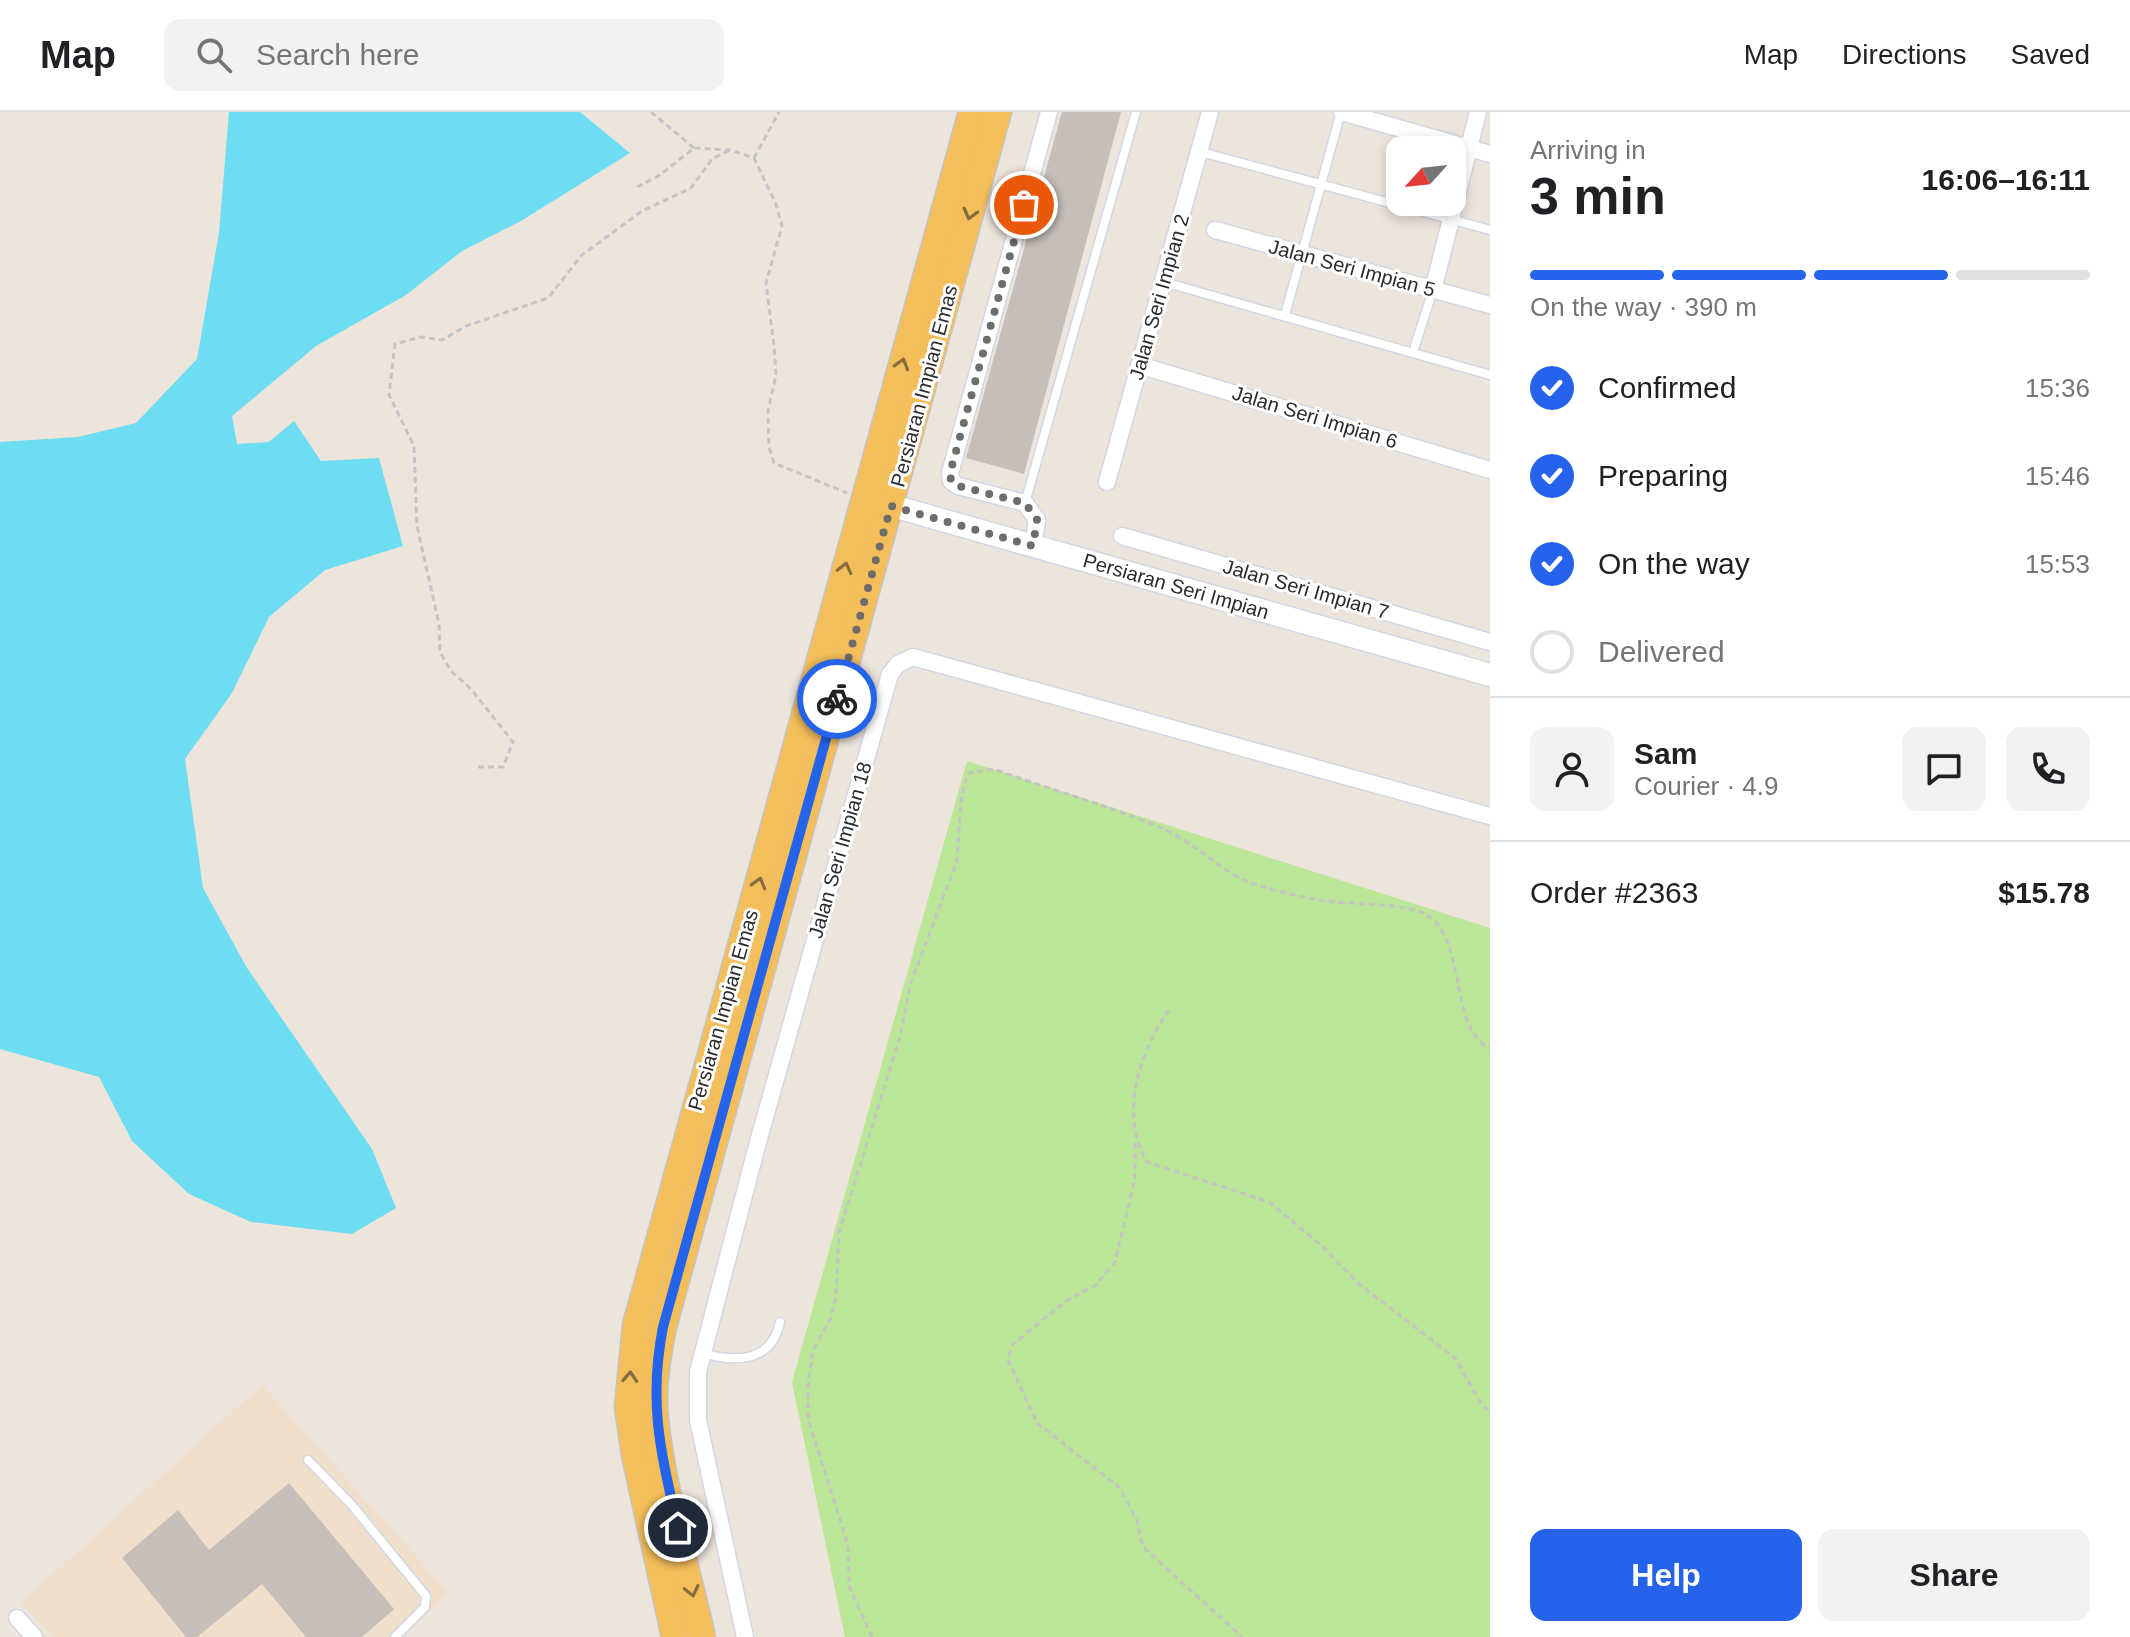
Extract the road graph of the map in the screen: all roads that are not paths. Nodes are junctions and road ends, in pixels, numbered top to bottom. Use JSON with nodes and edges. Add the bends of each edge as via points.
{"nodes":[{"id":1,"x":972,"y":112,"type":"edge"},
{"id":2,"x":998,"y":112,"type":"edge"},
{"id":3,"x":1049,"y":112,"type":"edge"},
{"id":4,"x":1136,"y":112,"type":"edge"},
{"id":5,"x":1210,"y":112,"type":"edge"},
{"id":6,"x":1341,"y":112,"type":"edge"},
{"id":7,"x":1478,"y":112,"type":"edge"},
{"id":8,"x":1468,"y":148,"type":"junction"},
{"id":9,"x":1201,"y":152,"type":"junction"},
{"id":10,"x":1490,"y":154,"type":"edge"},
{"id":11,"x":1319,"y":183,"type":"junction"},
{"id":12,"x":1450,"y":220,"type":"junction"},
{"id":13,"x":1215,"y":230,"type":"dead end"},
{"id":14,"x":1490,"y":230,"type":"edge"},
{"id":15,"x":1300,"y":254,"type":"junction"},
{"id":16,"x":1164,"y":282,"type":"junction"},
{"id":17,"x":1433,"y":290,"type":"junction"},
{"id":18,"x":1490,"y":305,"type":"edge"},
{"id":19,"x":1285,"y":315,"type":"junction"},
{"id":20,"x":1413,"y":352,"type":"junction"},
{"id":21,"x":1139,"y":365,"type":"junction"},
{"id":22,"x":1490,"y":375,"type":"edge"},
{"id":23,"x":1490,"y":470,"type":"edge"},
{"id":24,"x":1107,"y":482,"type":"dead end"},
{"id":25,"x":863,"y":498,"type":"junction"},
{"id":26,"x":1025,"y":503,"type":"junction"},
{"id":27,"x":891,"y":506,"type":"junction"},
{"id":28,"x":1122,"y":536,"type":"dead end"},
{"id":29,"x":1033,"y":546,"type":"junction"},
{"id":30,"x":1490,"y":642,"type":"edge"},
{"id":31,"x":1490,"y":675,"type":"edge"},
{"id":32,"x":1490,"y":816,"type":"edge"},
{"id":33,"x":780,"y":1322,"type":"dead end"},
{"id":34,"x":703,"y":1353,"type":"junction"},
{"id":35,"x":308,"y":1460,"type":"dead end"},
{"id":36,"x":17,"y":1618,"type":"dead end"},
{"id":37,"x":34,"y":1637,"type":"edge"},
{"id":38,"x":395,"y":1637,"type":"edge"},
{"id":39,"x":675,"y":1637,"type":"edge"},
{"id":40,"x":702,"y":1637,"type":"edge"},
{"id":41,"x":745,"y":1637,"type":"edge"}],
"edges":[{"from":25,"to":1,"type":"main road","name":"Persiaran Impian Emas","one_way":true},
{"from":2,"to":27,"type":"main road","name":"Persiaran Impian Emas","one_way":true},
{"from":3,"to":26,"type":"street","via":[[950,473],[958,486]]},
{"from":4,"to":26,"type":"lane"},
{"from":5,"to":9,"type":"street","name":"Jalan Seri Impian 2"},
{"from":6,"to":8,"type":"street"},
{"from":6,"to":11,"type":"lane"},
{"from":7,"to":8,"type":"street"},
{"from":8,"to":10,"type":"street"},
{"from":8,"to":12,"type":"street"},
{"from":9,"to":11,"type":"lane"},
{"from":9,"to":16,"type":"street","name":"Jalan Seri Impian 2"},
{"from":11,"to":12,"type":"lane"},
{"from":11,"to":15,"type":"lane"},
{"from":12,"to":14,"type":"lane"},
{"from":12,"to":17,"type":"street"},
{"from":13,"to":15,"type":"street","name":"Jalan Seri Impian 5"},
{"from":15,"to":17,"type":"street","name":"Jalan Seri Impian 5"},
{"from":15,"to":19,"type":"lane"},
{"from":16,"to":19,"type":"lane"},
{"from":16,"to":21,"type":"street","name":"Jalan Seri Impian 2"},
{"from":17,"to":18,"type":"street","name":"Jalan Seri Impian 5"},
{"from":17,"to":20,"type":"lane"},
{"from":19,"to":20,"type":"lane"},
{"from":20,"to":22,"type":"lane"},
{"from":21,"to":23,"type":"street","name":"Jalan Seri Impian 6"},
{"from":21,"to":24,"type":"street","name":"Jalan Seri Impian 2"},
{"from":25,"to":27,"type":"street","name":"Persiaran Seri Impian"},
{"from":39,"to":25,"type":"main road","name":"Persiaran Impian Emas","one_way":true,"via":[[628,1407],[636,1325]]},
{"from":26,"to":29,"type":"street","via":[[1037,520]]},
{"from":27,"to":29,"type":"street","name":"Persiaran Seri Impian"},
{"from":27,"to":40,"type":"main road","name":"Persiaran Impian Emas","one_way":true,"via":[[655,1368],[660,1446]]},
{"from":28,"to":30,"type":"street","name":"Jalan Seri Impian 7"},
{"from":29,"to":31,"type":"street","name":"Persiaran Seri Impian"},
{"from":32,"to":34,"type":"street","name":"Jalan Seri Impian 18","via":[[913,657],[898,664],[885,689]]},
{"from":33,"to":34,"type":"lane","via":[[777,1337],[746,1360]]},
{"from":34,"to":41,"type":"street","name":"Jalan Seri Impian 18","via":[[695,1396],[698,1420]]},
{"from":35,"to":38,"type":"lane","via":[[423,1589],[425,1607]]},
{"from":36,"to":37,"type":"street"}]}
